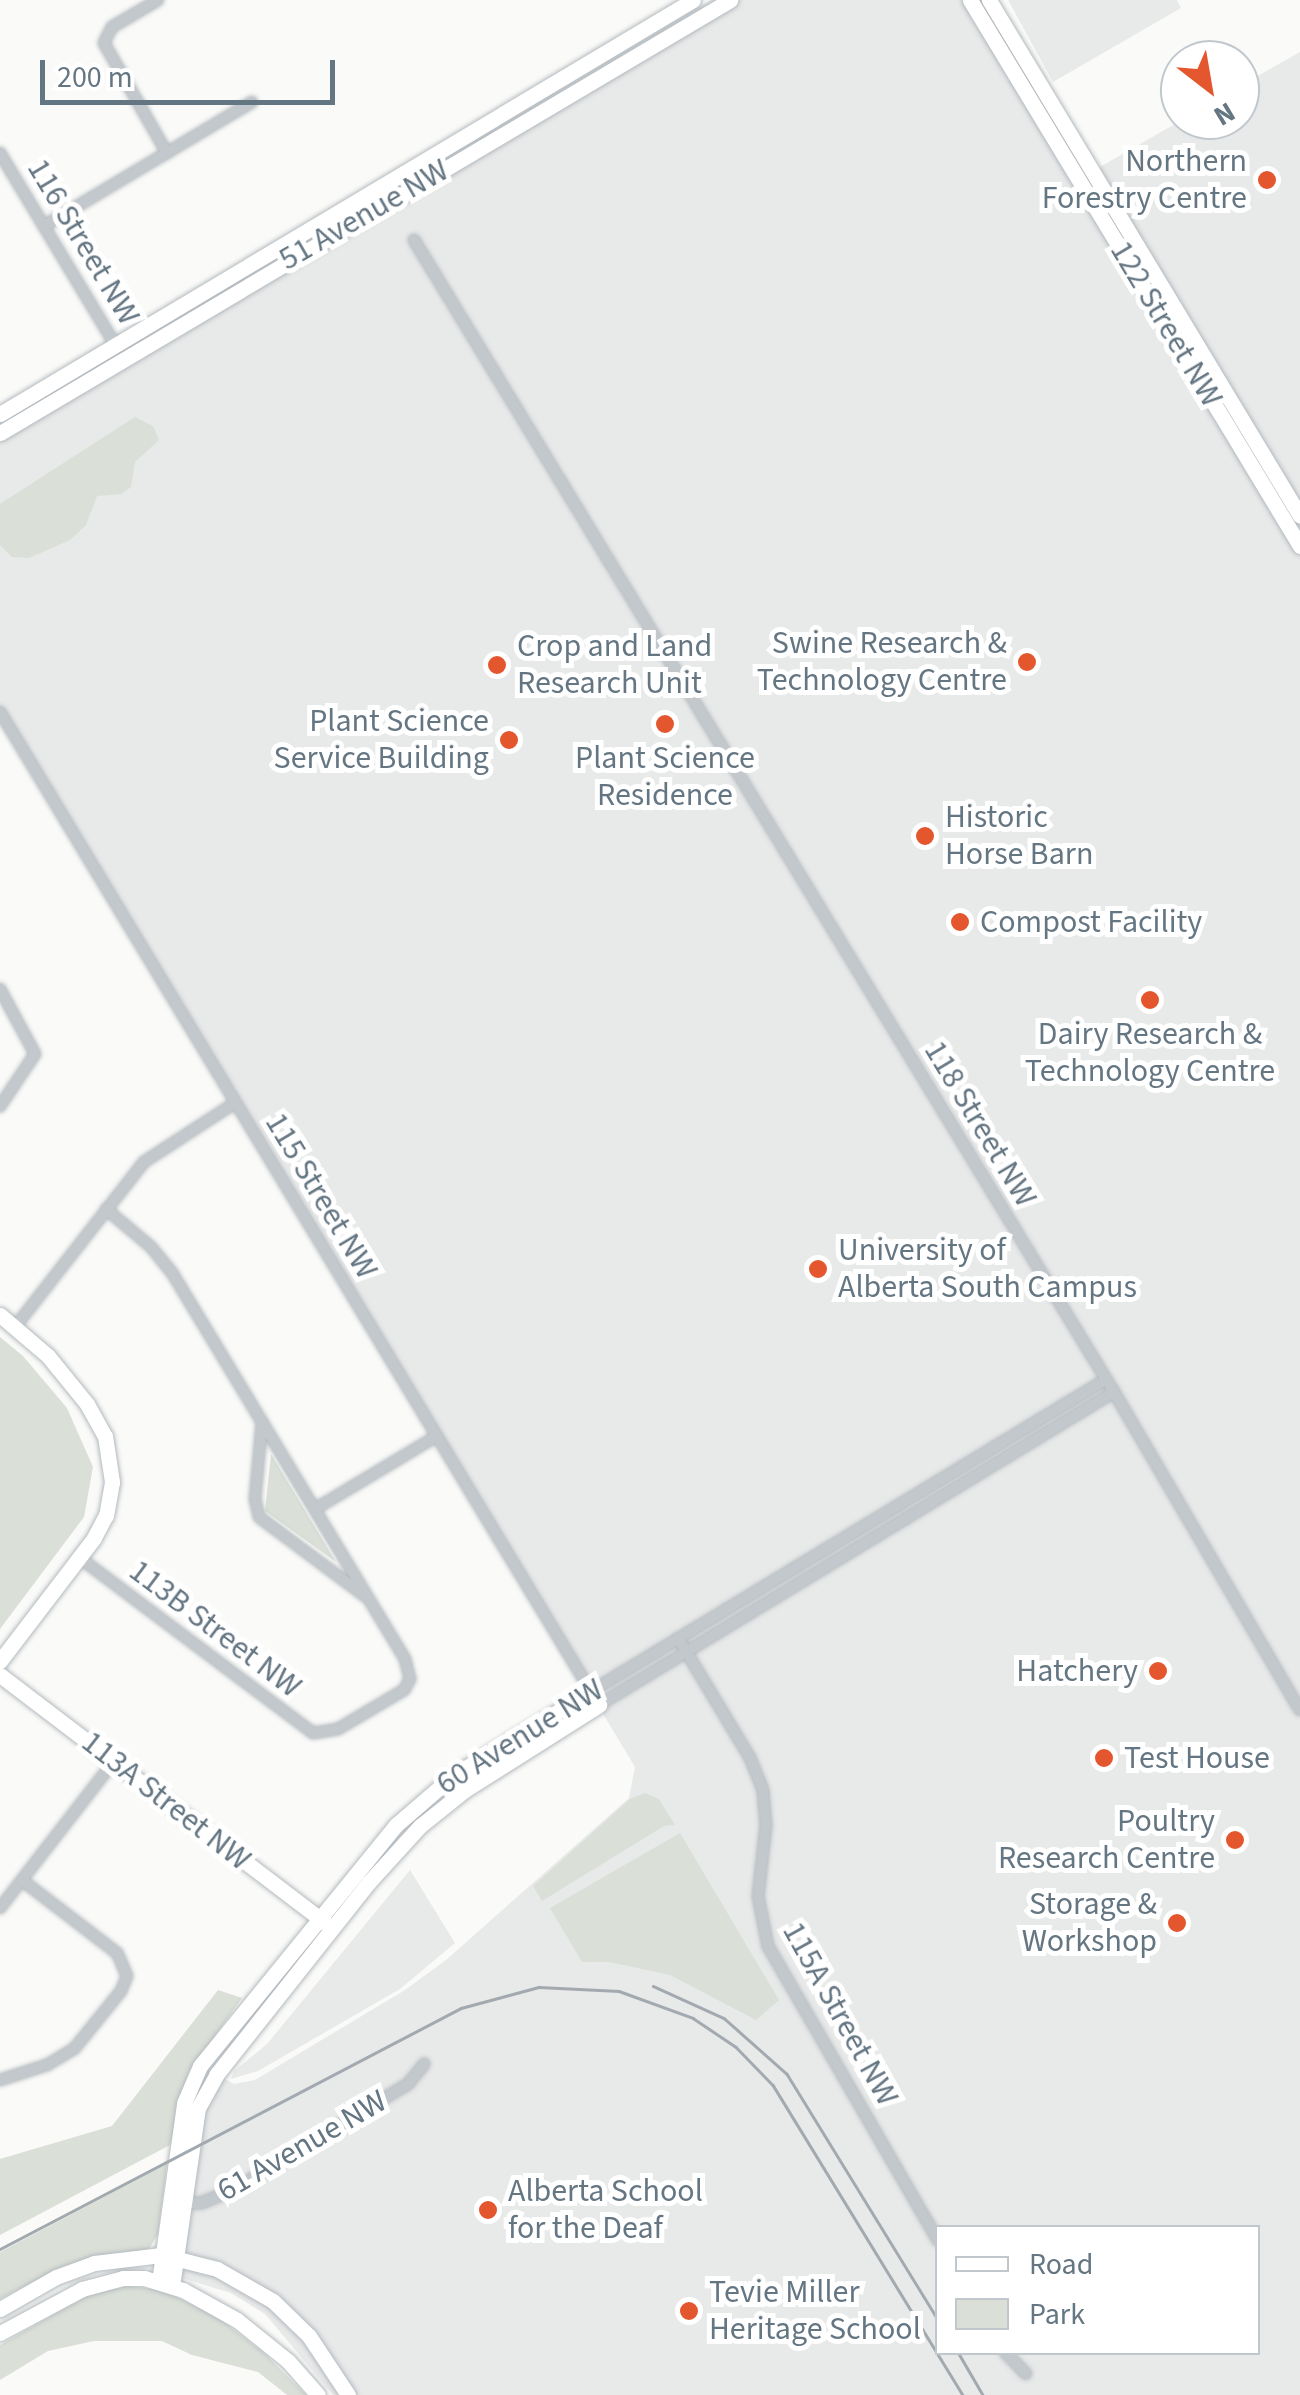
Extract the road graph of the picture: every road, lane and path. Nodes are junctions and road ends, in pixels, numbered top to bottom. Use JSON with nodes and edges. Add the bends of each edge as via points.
{"nodes":[{"id":1,"x":158,"y":0,"type":"edge"},
{"id":2,"x":693,"y":0,"type":"edge"},
{"id":3,"x":730,"y":0,"type":"edge"},
{"id":4,"x":970,"y":0,"type":"edge"},
{"id":5,"x":989,"y":0,"type":"edge"},
{"id":6,"x":252,"y":102,"type":"dead end"},
{"id":7,"x":0,"y":152,"type":"edge"},
{"id":8,"x":167,"y":153,"type":"junction"},
{"id":9,"x":44,"y":226,"type":"junction"},
{"id":10,"x":414,"y":240,"type":"dead end"},
{"id":11,"x":119,"y":351,"type":"junction"},
{"id":12,"x":0,"y":414,"type":"edge"},
{"id":13,"x":0,"y":433,"type":"edge"},
{"id":14,"x":1300,"y":516,"type":"edge"},
{"id":15,"x":1300,"y":546,"type":"edge"},
{"id":16,"x":0,"y":712,"type":"edge"},
{"id":17,"x":0,"y":989,"type":"edge"},
{"id":18,"x":235,"y":1103,"type":"junction"},
{"id":19,"x":0,"y":1106,"type":"edge"},
{"id":20,"x":106,"y":1209,"type":"junction"},
{"id":21,"x":0,"y":1315,"type":"edge"},
{"id":22,"x":15,"y":1326,"type":"junction"},
{"id":23,"x":1106,"y":1380,"type":"junction"},
{"id":24,"x":1114,"y":1392,"type":"junction"},
{"id":25,"x":262,"y":1422,"type":"junction"},
{"id":26,"x":437,"y":1436,"type":"junction"},
{"id":27,"x":314,"y":1510,"type":"junction"},
{"id":28,"x":80,"y":1558,"type":"junction"},
{"id":29,"x":370,"y":1600,"type":"junction"},
{"id":30,"x":678,"y":1638,"type":"junction"},
{"id":31,"x":687,"y":1653,"type":"junction"},
{"id":32,"x":0,"y":1661,"type":"edge"},
{"id":33,"x":0,"y":1674,"type":"edge"},
{"id":34,"x":594,"y":1699,"type":"junction"},
{"id":35,"x":1300,"y":1710,"type":"edge"},
{"id":36,"x":114,"y":1761,"type":"junction"},
{"id":37,"x":22,"y":1880,"type":"junction"},
{"id":38,"x":0,"y":1908,"type":"edge"},
{"id":39,"x":317,"y":1918,"type":"junction"},
{"id":40,"x":332,"y":1928,"type":"junction"},
{"id":41,"x":424,"y":2064,"type":"dead end"},
{"id":42,"x":0,"y":2080,"type":"edge"},
{"id":43,"x":176,"y":2202,"type":"junction"},
{"id":44,"x":935,"y":2235,"type":"edge"},
{"id":45,"x":169,"y":2257,"type":"junction"},
{"id":46,"x":166,"y":2284,"type":"junction"},
{"id":47,"x":0,"y":2309,"type":"edge"},
{"id":48,"x":0,"y":2333,"type":"edge"},
{"id":49,"x":1008,"y":2355,"type":"edge"},
{"id":50,"x":1026,"y":2374,"type":"dead end"},
{"id":51,"x":318,"y":2395,"type":"edge"},
{"id":52,"x":348,"y":2395,"type":"edge"}],
"edges":[{"from":1,"to":8,"type":"street","via":[[104,38]]},
{"from":2,"to":11,"type":"main road","name":"51 Avenue NW"},
{"from":3,"to":11,"type":"main road","name":"51 Avenue NW"},
{"from":4,"to":15,"type":"main road","name":"122 Street NW"},
{"from":5,"to":14,"type":"main road","name":"122 Street NW"},
{"from":6,"to":8,"type":"street"},
{"from":7,"to":9,"type":"street","name":"116 Street NW"},
{"from":8,"to":9,"type":"street"},
{"from":9,"to":11,"type":"street","name":"116 Street NW"},
{"from":10,"to":23,"type":"street","name":"118 Street NW"},
{"from":11,"to":12,"type":"main road","name":"51 Avenue NW"},
{"from":11,"to":13,"type":"main road","name":"51 Avenue NW"},
{"from":16,"to":18,"type":"street","name":"115 Street NW"},
{"from":17,"to":19,"type":"street","via":[[35,1054]]},
{"from":18,"to":20,"type":"street","via":[[150,1156]]},
{"from":18,"to":26,"type":"street","name":"115 Street NW"},
{"from":20,"to":22,"type":"street"},
{"from":20,"to":25,"type":"street","via":[[173,1274]]},
{"from":21,"to":22,"type":"main road"},
{"from":22,"to":28,"type":"main road","via":[[77,1390],[110,1454],[109,1505]]},
{"from":23,"to":24,"type":"street","name":"118 Street NW"},
{"from":23,"to":30,"type":"street","name":"60 Avenue NW"},
{"from":24,"to":31,"type":"street","name":"60 Avenue NW"},
{"from":24,"to":35,"type":"street","name":"118 Street NW"},
{"from":25,"to":27,"type":"street"},
{"from":25,"to":29,"type":"street","via":[[255,1499],[260,1517]]},
{"from":26,"to":27,"type":"street"},
{"from":26,"to":34,"type":"street","name":"115 Street NW"},
{"from":27,"to":29,"type":"street"},
{"from":28,"to":29,"type":"street","name":"113B Street NW","via":[[321,1735],[397,1694],[410,1678],[410,1666]]},
{"from":28,"to":32,"type":"main road"},
{"from":30,"to":31,"type":"street","name":"115A Street NW"},
{"from":30,"to":34,"type":"street","name":"60 Avenue NW"},
{"from":31,"to":34,"type":"street","name":"60 Avenue NW"},
{"from":31,"to":44,"type":"street","name":"115A Street NW","via":[[763,1790],[758,1896],[768,1946]]},
{"from":33,"to":36,"type":"main road","name":"113A Street NW"},
{"from":34,"to":39,"type":"main road","name":"60 Avenue NW","via":[[433,1791],[380,1841]]},
{"from":34,"to":40,"type":"main road","name":"60 Avenue NW","via":[[441,1809],[396,1850]]},
{"from":36,"to":37,"type":"street"},
{"from":36,"to":39,"type":"main road","name":"113A Street NW"},
{"from":37,"to":38,"type":"street"},
{"from":37,"to":42,"type":"street","via":[[117,1953],[127,1971],[121,1991],[74,2050]]},
{"from":39,"to":40,"type":"main road","name":"113A Street NW"},
{"from":39,"to":43,"type":"main road","name":"60 Avenue NW","via":[[191,2083],[178,2130]]},
{"from":40,"to":43,"type":"main road","name":"60 Avenue NW","via":[[216,2075],[198,2108]]},
{"from":41,"to":43,"type":"street","name":"61 Avenue NW","via":[[408,2084],[233,2190],[201,2204]]},
{"from":43,"to":45,"type":"main road","name":"60 Avenue NW"},
{"from":45,"to":46,"type":"main road","name":"60 Avenue NW"},
{"from":45,"to":47,"type":"main road","via":[[94,2263],[56,2276]]},
{"from":45,"to":52,"type":"main road","via":[[239,2278],[273,2301],[310,2336]]},
{"from":46,"to":48,"type":"main road","via":[[144,2278],[104,2282]]},
{"from":46,"to":51,"type":"main road","via":[[259,2336]]},
{"from":49,"to":50,"type":"street"}]}
